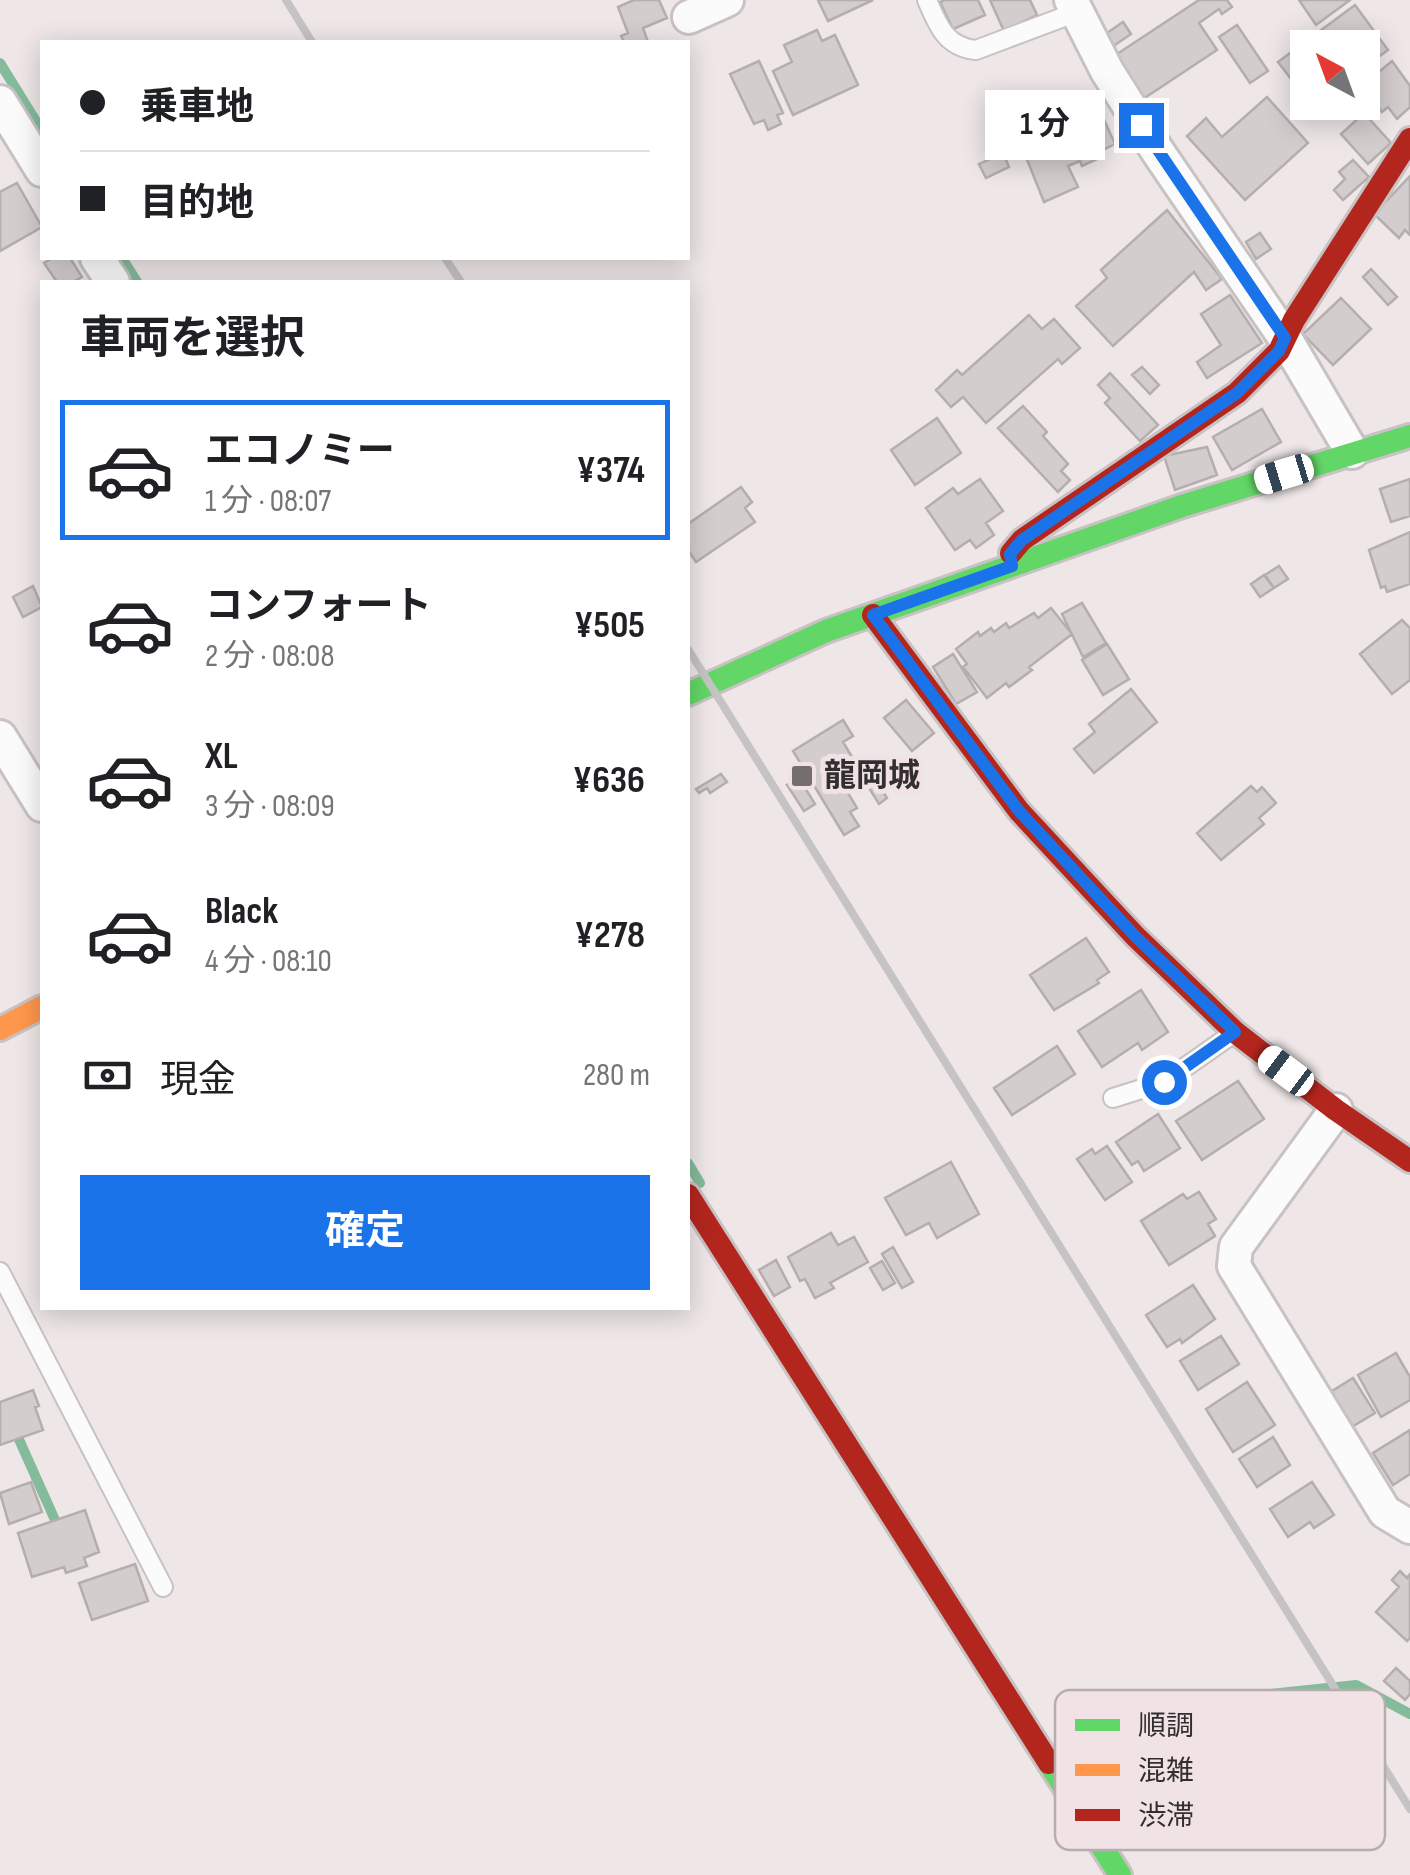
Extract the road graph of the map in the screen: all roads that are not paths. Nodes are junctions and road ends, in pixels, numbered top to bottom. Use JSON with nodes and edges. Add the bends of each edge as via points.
{"nodes":[{"id":1,"x":727,"y":0,"type":"edge"},
{"id":2,"x":928,"y":0,"type":"edge"},
{"id":3,"x":1074,"y":6,"type":"edge"},
{"id":4,"x":689,"y":17,"type":"dead end"},
{"id":5,"x":0,"y":102,"type":"edge"},
{"id":6,"x":1410,"y":140,"type":"edge"},
{"id":7,"x":40,"y":167,"type":"edge"},
{"id":8,"x":1285,"y":338,"type":"junction"},
{"id":9,"x":1410,"y":436,"type":"edge"},
{"id":10,"x":1352,"y":452,"type":"junction"},
{"id":11,"x":1012,"y":566,"type":"junction"},
{"id":12,"x":873,"y":615,"type":"junction"},
{"id":13,"x":690,"y":693,"type":"edge"},
{"id":14,"x":0,"y":737,"type":"edge"},
{"id":15,"x":40,"y":802,"type":"edge"},
{"id":16,"x":40,"y":1008,"type":"edge"},
{"id":17,"x":0,"y":1028,"type":"edge"},
{"id":18,"x":1235,"y":1032,"type":"junction"},
{"id":19,"x":1114,"y":1098,"type":"dead end"},
{"id":20,"x":1336,"y":1110,"type":"junction"},
{"id":21,"x":1410,"y":1161,"type":"edge"},
{"id":22,"x":690,"y":1198,"type":"edge"},
{"id":23,"x":0,"y":1272,"type":"edge"},
{"id":24,"x":1410,"y":1527,"type":"edge"},
{"id":25,"x":163,"y":1587,"type":"dead end"},
{"id":26,"x":1055,"y":1773,"type":"edge"},
{"id":27,"x":1104,"y":1850,"type":"edge"},
{"id":28,"x":1120,"y":1875,"type":"edge"}],
"edges":[{"from":1,"to":4,"type":"street"},
{"from":2,"to":3,"type":"lane","via":[[948,40],[976,50]]},
{"from":3,"to":8,"type":"street","via":[[1158,152]]},
{"from":5,"to":7,"type":"street"},
{"from":6,"to":8,"type":"street"},
{"from":8,"to":10,"type":"street"},
{"from":8,"to":11,"type":"street","via":[[1237,393],[1022,540],[1010,554]]},
{"from":9,"to":10,"type":"street"},
{"from":10,"to":11,"type":"street"},
{"from":11,"to":12,"type":"street"},
{"from":12,"to":13,"type":"street"},
{"from":12,"to":18,"type":"street","via":[[1019,811]]},
{"from":14,"to":15,"type":"street"},
{"from":16,"to":17,"type":"street"},
{"from":18,"to":19,"type":"lane","via":[[1164,1082]]},
{"from":18,"to":20,"type":"street"},
{"from":20,"to":21,"type":"street"},
{"from":20,"to":24,"type":"street","via":[[1236,1247],[1234,1266],[1385,1512]]},
{"from":22,"to":26,"type":"street"},
{"from":23,"to":25,"type":"lane"},
{"from":27,"to":28,"type":"street"}]}
